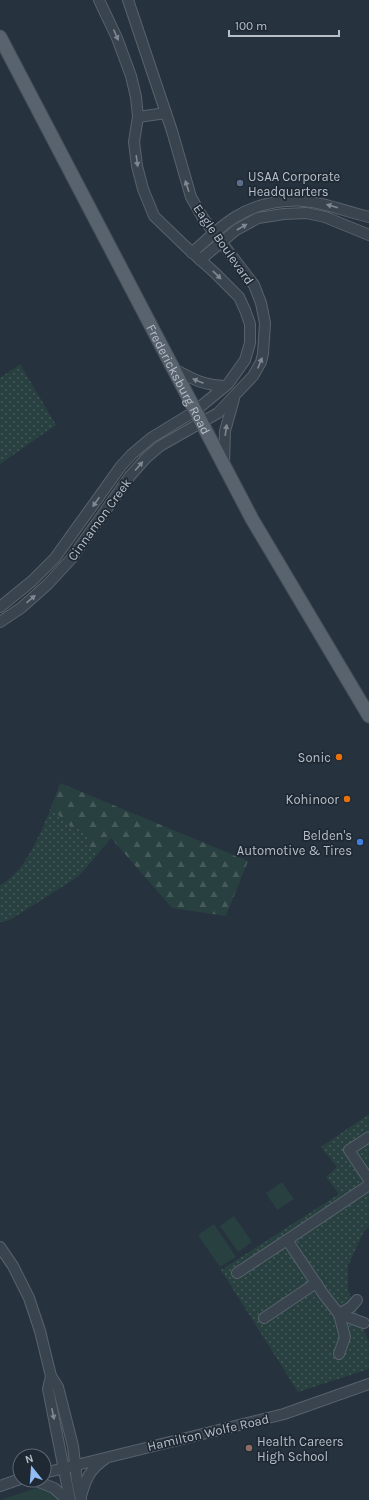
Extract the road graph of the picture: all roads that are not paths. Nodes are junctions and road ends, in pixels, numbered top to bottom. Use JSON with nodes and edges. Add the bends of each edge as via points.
{"nodes":[{"id":1,"x":128,"y":0,"type":"edge"},
{"id":2,"x":103,"y":1,"type":"edge"},
{"id":3,"x":0,"y":37,"type":"edge"},
{"id":4,"x":166,"y":113,"type":"junction"},
{"id":5,"x":138,"y":117,"type":"junction"},
{"id":6,"x":369,"y":217,"type":"edge"},
{"id":7,"x":214,"y":232,"type":"junction"},
{"id":8,"x":369,"y":235,"type":"edge"},
{"id":9,"x":221,"y":242,"type":"junction"},
{"id":10,"x":192,"y":252,"type":"junction"},
{"id":11,"x":200,"y":260,"type":"junction"},
{"id":12,"x":174,"y":369,"type":"junction"},
{"id":13,"x":225,"y":386,"type":"junction"},
{"id":14,"x":235,"y":397,"type":"junction"},
{"id":15,"x":198,"y":416,"type":"junction"},
{"id":16,"x":224,"y":464,"type":"junction"},
{"id":17,"x":112,"y":478,"type":"junction"},
{"id":18,"x":123,"y":486,"type":"junction"},
{"id":19,"x":0,"y":607,"type":"edge"},
{"id":20,"x":0,"y":622,"type":"edge"},
{"id":21,"x":363,"y":698,"type":"edge"},
{"id":22,"x":369,"y":716,"type":"edge"},
{"id":23,"x":369,"y":1137,"type":"edge"},
{"id":24,"x":369,"y":1180,"type":"edge"},
{"id":25,"x":369,"y":1185,"type":"edge"},
{"id":26,"x":287,"y":1240,"type":"junction"},
{"id":27,"x":0,"y":1247,"type":"edge"},
{"id":28,"x":237,"y":1273,"type":"dead end"},
{"id":29,"x":316,"y":1283,"type":"junction"},
{"id":30,"x":357,"y":1300,"type":"dead end"},
{"id":31,"x":339,"y":1314,"type":"junction"},
{"id":32,"x":264,"y":1318,"type":"dead end"},
{"id":33,"x":364,"y":1323,"type":"dead end"},
{"id":34,"x":339,"y":1354,"type":"dead end"},
{"id":35,"x":51,"y":1376,"type":"junction"},
{"id":36,"x":369,"y":1384,"type":"edge"},
{"id":37,"x":109,"y":1456,"type":"junction"},
{"id":38,"x":75,"y":1464,"type":"junction"},
{"id":39,"x":64,"y":1467,"type":"junction"},
{"id":40,"x":52,"y":1470,"type":"edge"},
{"id":41,"x":12,"y":1482,"type":"edge"},
{"id":42,"x":0,"y":1486,"type":"edge"},
{"id":43,"x":52,"y":1487,"type":"edge"},
{"id":44,"x":80,"y":1499,"type":"edge"},
{"id":45,"x":68,"y":1500,"type":"edge"}],
"edges":[{"from":1,"to":4,"type":"street","name":"Eagle Boulevard"},
{"from":2,"to":5,"type":"street","name":"Eagle Boulevard","one_way":true,"via":[[131,76]]},
{"from":3,"to":12,"type":"main road","name":"Fredericksburg Road"},
{"from":4,"to":5,"type":"street"},
{"from":7,"to":4,"type":"street","name":"Eagle Boulevard","one_way":true,"via":[[191,197]]},
{"from":5,"to":10,"type":"street","name":"Eagle Boulevard","one_way":true,"via":[[134,142],[142,189],[154,216]]},
{"from":6,"to":7,"type":"street","one_way":true,"via":[[302,200],[275,202],[247,210]]},
{"from":7,"to":9,"type":"street","name":"Eagle Boulevard"},
{"from":7,"to":10,"type":"street"},
{"from":9,"to":8,"type":"street","one_way":true,"via":[[258,218],[291,213],[325,217]]},
{"from":9,"to":11,"type":"street"},
{"from":14,"to":9,"type":"street","name":"Eagle Boulevard","one_way":true,"via":[[254,376],[261,362],[265,323],[254,285]]},
{"from":10,"to":11,"type":"street","name":"Eagle Boulevard"},
{"from":11,"to":13,"type":"street","name":"Eagle Boulevard","one_way":true,"via":[[239,297],[250,324],[250,342],[245,360]]},
{"from":13,"to":12,"type":"street","one_way":true,"via":[[210,386]]},
{"from":12,"to":15,"type":"main road","name":"Fredericksburg Road"},
{"from":13,"to":15,"type":"street","name":"Eagle Boulevard"},
{"from":14,"to":15,"type":"street","name":"Eagle Boulevard","via":[[218,413]]},
{"from":16,"to":14,"type":"street","one_way":true,"via":[[225,431]]},
{"from":15,"to":16,"type":"main road","name":"Fredericksburg Road"},
{"from":15,"to":17,"type":"street","name":"Cinnamon Creek","via":[[151,438],[132,454]]},
{"from":18,"to":15,"type":"street","name":"Cinnamon Creek","one_way":true,"via":[[146,458]]},
{"from":16,"to":21,"type":"main road","name":"Fredericksburg Road","via":[[252,519]]},
{"from":17,"to":18,"type":"street"},
{"from":17,"to":19,"type":"street","name":"Cinnamon Creek","one_way":true,"via":[[55,558]]},
{"from":20,"to":18,"type":"street","name":"Cinnamon Creek","one_way":true,"via":[[21,608],[48,584],[83,542]]},
{"from":21,"to":22,"type":"main road","name":"Fredericksburg Road"},
{"from":23,"to":24,"type":"street","via":[[349,1150]]},
{"from":25,"to":26,"type":"street"},
{"from":26,"to":28,"type":"street"},
{"from":26,"to":29,"type":"street"},
{"from":27,"to":35,"type":"street","via":[[29,1298]]},
{"from":29,"to":31,"type":"street"},
{"from":29,"to":32,"type":"street"},
{"from":30,"to":31,"type":"street"},
{"from":31,"to":33,"type":"street"},
{"from":31,"to":34,"type":"street","via":[[345,1337]]},
{"from":35,"to":38,"type":"street","via":[[58,1387]]},
{"from":35,"to":39,"type":"street","one_way":true,"via":[[48,1389]]},
{"from":36,"to":37,"type":"street","name":"Hamilton Wolfe Road","via":[[293,1412]]},
{"from":37,"to":38,"type":"street","name":"Hamilton Wolfe Road"},
{"from":37,"to":44,"type":"street","via":[[90,1471]]},
{"from":38,"to":39,"type":"street","name":"Hamilton Wolfe Road"},
{"from":38,"to":44,"type":"street"},
{"from":39,"to":40,"type":"street","name":"Hamilton Wolfe Road"},
{"from":39,"to":45,"type":"street"},
{"from":41,"to":42,"type":"street"},
{"from":43,"to":45,"type":"street"}]}
